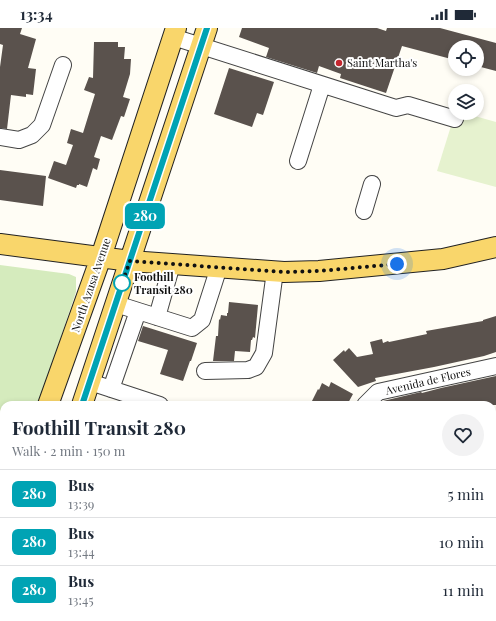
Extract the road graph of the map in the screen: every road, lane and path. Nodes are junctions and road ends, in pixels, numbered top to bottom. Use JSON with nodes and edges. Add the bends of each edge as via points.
{"nodes":[{"id":1,"x":174,"y":32,"type":"edge"},
{"id":2,"x":204,"y":37,"type":"edge"},
{"id":3,"x":63,"y":65,"type":"dead end"},
{"id":4,"x":322,"y":85,"type":"junction"},
{"id":5,"x":448,"y":117,"type":"edge"},
{"id":6,"x":0,"y":137,"type":"edge"},
{"id":7,"x":298,"y":161,"type":"dead end"},
{"id":8,"x":372,"y":184,"type":"dead end"},
{"id":9,"x":364,"y":211,"type":"dead end"},
{"id":10,"x":0,"y":244,"type":"edge"},
{"id":11,"x":496,"y":247,"type":"edge"},
{"id":12,"x":101,"y":257,"type":"junction"},
{"id":13,"x":130,"y":261,"type":"junction"},
{"id":14,"x":172,"y":264,"type":"junction"},
{"id":15,"x":219,"y":267,"type":"junction"},
{"id":16,"x":275,"y":271,"type":"junction"},
{"id":17,"x":116,"y":304,"type":"junction"},
{"id":18,"x":138,"y":311,"type":"junction"},
{"id":19,"x":156,"y":317,"type":"junction"},
{"id":20,"x":496,"y":366,"type":"edge"},
{"id":21,"x":205,"y":371,"type":"dead end"},
{"id":22,"x":90,"y":382,"type":"junction"},
{"id":23,"x":111,"y":389,"type":"junction"},
{"id":24,"x":49,"y":401,"type":"edge"},
{"id":25,"x":83,"y":401,"type":"edge"},
{"id":26,"x":148,"y":401,"type":"edge"},
{"id":27,"x":369,"y":401,"type":"edge"}],
"edges":[{"from":1,"to":2,"type":"street"},
{"from":1,"to":12,"type":"main road","name":"North Azusa Avenue"},
{"from":2,"to":4,"type":"street"},
{"from":2,"to":13,"type":"main road"},
{"from":3,"to":6,"type":"street","via":[[42,124],[32,135],[19,140]]},
{"from":4,"to":5,"type":"street","via":[[396,108],[408,105]]},
{"from":4,"to":7,"type":"street"},
{"from":8,"to":9,"type":"street"},
{"from":10,"to":12,"type":"main road"},
{"from":11,"to":16,"type":"main road","via":[[443,259],[319,271]]},
{"from":12,"to":13,"type":"main road"},
{"from":12,"to":24,"type":"main road","name":"North Azusa Avenue"},
{"from":13,"to":14,"type":"main road"},
{"from":13,"to":17,"type":"main road"},
{"from":14,"to":15,"type":"main road"},
{"from":14,"to":19,"type":"street"},
{"from":15,"to":16,"type":"main road"},
{"from":15,"to":19,"type":"street","via":[[202,320],[192,328]]},
{"from":16,"to":21,"type":"street","via":[[264,353],[256,367],[248,370]]},
{"from":17,"to":18,"type":"street"},
{"from":17,"to":22,"type":"main road"},
{"from":18,"to":19,"type":"street"},
{"from":18,"to":23,"type":"street"},
{"from":20,"to":27,"type":"street","name":"Avenida de Flores","via":[[378,392]]},
{"from":22,"to":23,"type":"street"},
{"from":22,"to":25,"type":"main road"},
{"from":23,"to":26,"type":"street"}]}
